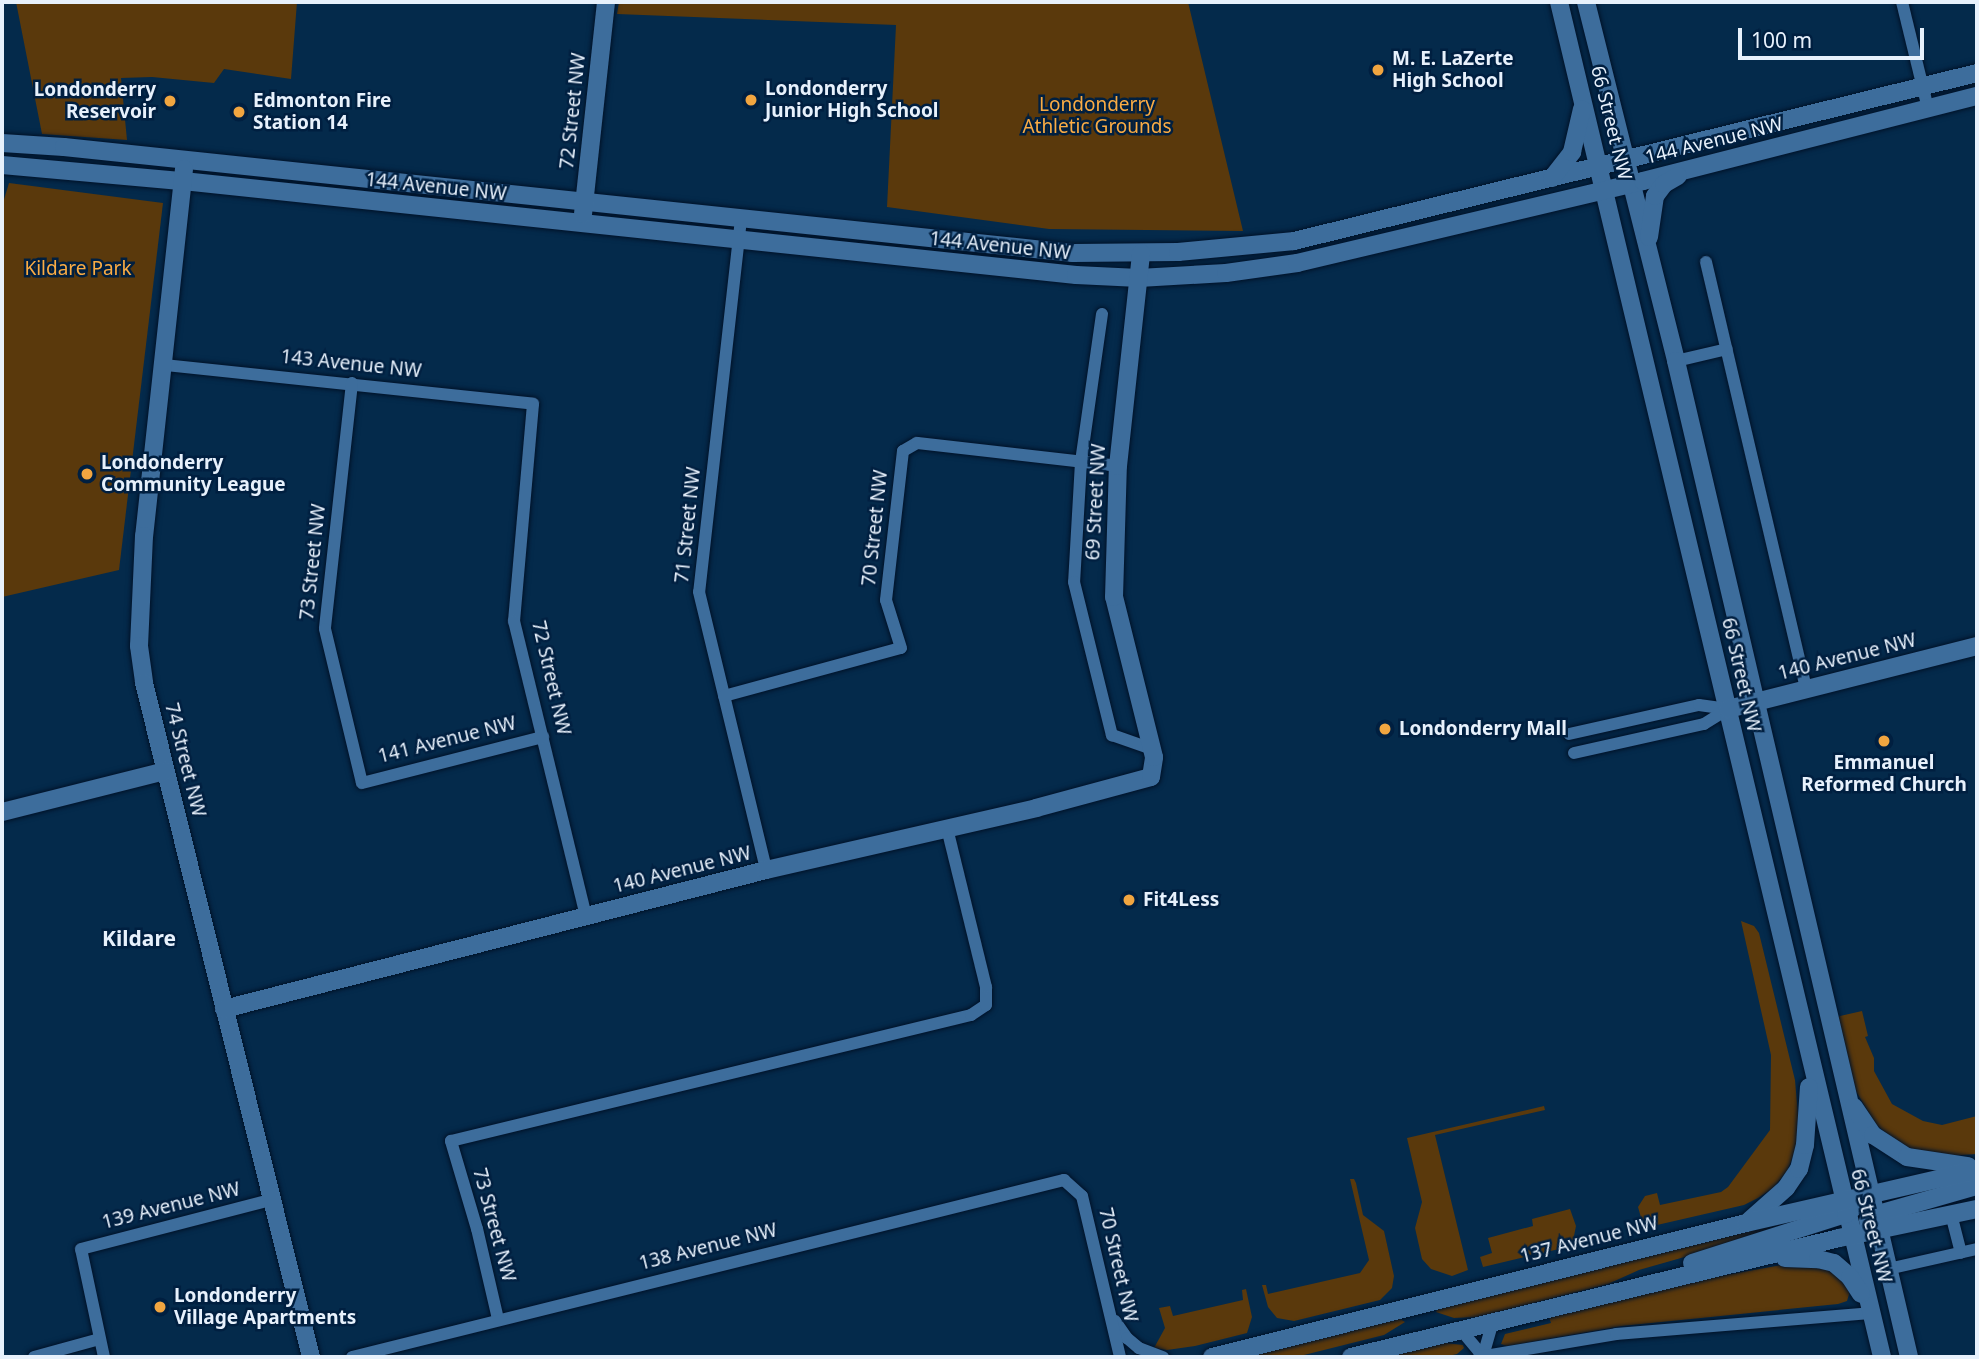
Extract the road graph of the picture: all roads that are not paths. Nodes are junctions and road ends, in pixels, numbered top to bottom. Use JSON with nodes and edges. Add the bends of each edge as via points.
{"nodes":[{"id":1,"x":606,"y":2,"type":"edge"},
{"id":2,"x":1559,"y":2,"type":"edge"},
{"id":3,"x":1587,"y":2,"type":"edge"},
{"id":4,"x":1902,"y":2,"type":"edge"},
{"id":5,"x":1977,"y":73,"type":"edge"},
{"id":6,"x":1923,"y":86,"type":"junction"},
{"id":7,"x":1977,"y":96,"type":"edge"},
{"id":8,"x":1583,"y":99,"type":"junction"},
{"id":9,"x":1928,"y":109,"type":"junction"},
{"id":10,"x":2,"y":143,"type":"edge"},
{"id":11,"x":185,"y":159,"type":"junction"},
{"id":12,"x":1626,"y":160,"type":"junction"},
{"id":13,"x":2,"y":165,"type":"edge"},
{"id":14,"x":1600,"y":166,"type":"junction"},
{"id":15,"x":1692,"y":169,"type":"junction"},
{"id":16,"x":1552,"y":178,"type":"junction"},
{"id":17,"x":183,"y":181,"type":"junction"},
{"id":18,"x":1631,"y":184,"type":"junction"},
{"id":19,"x":1605,"y":190,"type":"junction"},
{"id":20,"x":584,"y":202,"type":"junction"},
{"id":21,"x":741,"y":219,"type":"junction"},
{"id":22,"x":582,"y":224,"type":"junction"},
{"id":23,"x":739,"y":240,"type":"junction"},
{"id":24,"x":1141,"y":253,"type":"junction"},
{"id":25,"x":1648,"y":255,"type":"junction"},
{"id":26,"x":1706,"y":262,"type":"dead end"},
{"id":27,"x":1139,"y":278,"type":"junction"},
{"id":28,"x":1101,"y":314,"type":"dead end"},
{"id":29,"x":1727,"y":349,"type":"junction"},
{"id":30,"x":1676,"y":361,"type":"junction"},
{"id":31,"x":165,"y":365,"type":"junction"},
{"id":32,"x":352,"y":383,"type":"junction"},
{"id":33,"x":533,"y":404,"type":"joint"},
{"id":34,"x":1081,"y":462,"type":"junction"},
{"id":35,"x":1118,"y":466,"type":"junction"},
{"id":36,"x":1977,"y":646,"type":"edge"},
{"id":37,"x":1806,"y":689,"type":"junction"},
{"id":38,"x":724,"y":696,"type":"junction"},
{"id":39,"x":1753,"y":702,"type":"junction"},
{"id":40,"x":1728,"y":709,"type":"junction"},
{"id":41,"x":1569,"y":734,"type":"dead end"},
{"id":42,"x":542,"y":737,"type":"junction"},
{"id":43,"x":1152,"y":749,"type":"junction"},
{"id":44,"x":1574,"y":753,"type":"dead end"},
{"id":45,"x":166,"y":771,"type":"junction"},
{"id":46,"x":1151,"y":777,"type":"joint"},
{"id":47,"x":362,"y":783,"type":"joint"},
{"id":48,"x":2,"y":812,"type":"edge"},
{"id":49,"x":947,"y":828,"type":"junction"},
{"id":50,"x":766,"y":870,"type":"junction"},
{"id":51,"x":586,"y":916,"type":"junction"},
{"id":52,"x":224,"y":1009,"type":"junction"},
{"id":53,"x":1810,"y":1059,"type":"junction"},
{"id":54,"x":1846,"y":1091,"type":"junction"},
{"id":55,"x":1977,"y":1168,"type":"edge"},
{"id":56,"x":1073,"y":1185,"type":"joint"},
{"id":57,"x":1977,"y":1186,"type":"edge"},
{"id":58,"x":1870,"y":1193,"type":"junction"},
{"id":59,"x":271,"y":1200,"type":"junction"},
{"id":60,"x":1844,"y":1207,"type":"junction"},
{"id":61,"x":1977,"y":1209,"type":"edge"},
{"id":62,"x":1951,"y":1214,"type":"junction"},
{"id":63,"x":1746,"y":1223,"type":"junction"},
{"id":64,"x":1877,"y":1223,"type":"junction"},
{"id":65,"x":1851,"y":1235,"type":"junction"},
{"id":66,"x":1977,"y":1250,"type":"edge"},
{"id":67,"x":1961,"y":1253,"type":"junction"},
{"id":68,"x":1758,"y":1258,"type":"junction"},
{"id":69,"x":1888,"y":1269,"type":"junction"},
{"id":70,"x":1620,"y":1292,"type":"junction"},
{"id":71,"x":1869,"y":1310,"type":"junction"},
{"id":72,"x":1111,"y":1314,"type":"junction"},
{"id":73,"x":498,"y":1319,"type":"junction"},
{"id":74,"x":1493,"y":1322,"type":"junction"},
{"id":75,"x":1461,"y":1330,"type":"junction"},
{"id":76,"x":100,"y":1339,"type":"junction"},
{"id":77,"x":34,"y":1357,"type":"edge"},
{"id":78,"x":104,"y":1357,"type":"edge"},
{"id":79,"x":311,"y":1357,"type":"edge"},
{"id":80,"x":352,"y":1357,"type":"edge"},
{"id":81,"x":1120,"y":1357,"type":"edge"},
{"id":82,"x":1163,"y":1357,"type":"edge"},
{"id":83,"x":1212,"y":1357,"type":"edge"},
{"id":84,"x":1351,"y":1357,"type":"edge"},
{"id":85,"x":1482,"y":1357,"type":"edge"},
{"id":86,"x":1882,"y":1357,"type":"edge"},
{"id":87,"x":1909,"y":1357,"type":"edge"}],
"edges":[{"from":1,"to":20,"type":"street","name":"72 Street NW"},
{"from":2,"to":8,"type":"street","name":"66 Street NW"},
{"from":3,"to":12,"type":"street","name":"66 Street NW"},
{"from":4,"to":6,"type":"street"},
{"from":5,"to":6,"type":"street","name":"144 Avenue NW"},
{"from":6,"to":9,"type":"street"},
{"from":6,"to":12,"type":"street","name":"144 Avenue NW"},
{"from":7,"to":9,"type":"street","name":"144 Avenue NW"},
{"from":8,"to":14,"type":"street","name":"66 Street NW"},
{"from":8,"to":16,"type":"street","via":[[1572,152]]},
{"from":9,"to":15,"type":"street","name":"144 Avenue NW"},
{"from":10,"to":11,"type":"street","name":"144 Avenue NW"},
{"from":11,"to":17,"type":"street","name":"74 Street NW"},
{"from":11,"to":20,"type":"street","name":"144 Avenue NW"},
{"from":12,"to":14,"type":"street","name":"144 Avenue NW"},
{"from":12,"to":18,"type":"street","name":"66 Street NW"},
{"from":13,"to":17,"type":"street","name":"144 Avenue NW"},
{"from":14,"to":16,"type":"street","name":"144 Avenue NW"},
{"from":14,"to":19,"type":"street","name":"66 Street NW"},
{"from":15,"to":18,"type":"street","name":"144 Avenue NW"},
{"from":15,"to":25,"type":"street","via":[[1664,184],[1655,196]]},
{"from":16,"to":24,"type":"street","name":"144 Avenue NW","via":[[1294,241]]},
{"from":17,"to":22,"type":"street","name":"144 Avenue NW"},
{"from":17,"to":31,"type":"street","name":"74 Street NW"},
{"from":18,"to":19,"type":"street","name":"144 Avenue NW"},
{"from":18,"to":25,"type":"street","name":"66 Street NW"},
{"from":19,"to":27,"type":"street","name":"144 Avenue NW","via":[[1297,263]]},
{"from":19,"to":40,"type":"street","name":"66 Street NW"},
{"from":20,"to":21,"type":"street","name":"144 Avenue NW"},
{"from":20,"to":22,"type":"street","name":"72 Street NW"},
{"from":21,"to":23,"type":"street","name":"71 Street NW"},
{"from":21,"to":24,"type":"street","name":"144 Avenue NW","via":[[1073,253]]},
{"from":22,"to":23,"type":"street","name":"144 Avenue NW"},
{"from":23,"to":27,"type":"street","name":"144 Avenue NW"},
{"from":23,"to":38,"type":"street","name":"71 Street NW","via":[[699,592]]},
{"from":24,"to":27,"type":"street","name":"69 Street NW"},
{"from":25,"to":30,"type":"street","name":"66 Street NW"},
{"from":26,"to":29,"type":"street"},
{"from":27,"to":35,"type":"street","name":"69 Street NW"},
{"from":28,"to":34,"type":"street","name":"69 Street NW"},
{"from":29,"to":30,"type":"street"},
{"from":29,"to":37,"type":"street"},
{"from":30,"to":39,"type":"street","name":"66 Street NW"},
{"from":31,"to":32,"type":"street","name":"143 Avenue NW"},
{"from":31,"to":45,"type":"street","name":"74 Street NW","via":[[138,611],[144,684]]},
{"from":32,"to":33,"type":"street","name":"143 Avenue NW"},
{"from":32,"to":47,"type":"street","name":"73 Street NW","via":[[325,629]]},
{"from":33,"to":42,"type":"street","name":"72 Street NW","via":[[514,621]]},
{"from":34,"to":35,"type":"street"},
{"from":34,"to":38,"type":"street","name":"70 Street NW","via":[[917,443],[903,451],[886,600],[901,648]]},
{"from":34,"to":43,"type":"street","name":"69 Street NW","via":[[1074,582],[1112,735]]},
{"from":35,"to":43,"type":"street","name":"69 Street NW","via":[[1114,597]]},
{"from":36,"to":37,"type":"street","name":"140 Avenue NW"},
{"from":37,"to":39,"type":"street","name":"140 Avenue NW"},
{"from":38,"to":50,"type":"street","name":"71 Street NW"},
{"from":39,"to":40,"type":"street","name":"140 Avenue NW"},
{"from":39,"to":54,"type":"street","name":"66 Street NW"},
{"from":40,"to":41,"type":"street","name":"140 Avenue NW","via":[[1699,705]]},
{"from":40,"to":44,"type":"street","name":"140 Avenue NW","via":[[1704,724]]},
{"from":40,"to":53,"type":"street","name":"66 Street NW"},
{"from":42,"to":47,"type":"street","name":"141 Avenue NW"},
{"from":42,"to":51,"type":"street","name":"72 Street NW"},
{"from":43,"to":46,"type":"street","name":"69 Street NW"},
{"from":45,"to":48,"type":"street"},
{"from":45,"to":52,"type":"street","name":"74 Street NW"},
{"from":46,"to":49,"type":"street","name":"140 Avenue NW"},
{"from":49,"to":50,"type":"street","name":"140 Avenue NW"},
{"from":49,"to":73,"type":"street","name":"73 Street NW","via":[[986,987],[986,1005],[971,1015],[451,1141]]},
{"from":50,"to":51,"type":"street","name":"140 Avenue NW"},
{"from":51,"to":52,"type":"street","name":"140 Avenue NW"},
{"from":52,"to":59,"type":"street","name":"74 Street NW"},
{"from":53,"to":60,"type":"street","name":"66 Street NW"},
{"from":53,"to":63,"type":"street","via":[[1809,1118],[1799,1169],[1786,1188]]},
{"from":54,"to":55,"type":"street","via":[[1873,1135],[1888,1146],[1908,1157]]},
{"from":54,"to":58,"type":"street","name":"66 Street NW"},
{"from":55,"to":58,"type":"street"},
{"from":56,"to":72,"type":"street","name":"70 Street NW","via":[[1082,1196]]},
{"from":56,"to":73,"type":"street","name":"138 Avenue NW","via":[[1064,1180],[1048,1182]]},
{"from":57,"to":64,"type":"street"},
{"from":58,"to":60,"type":"street"},
{"from":58,"to":64,"type":"street","name":"66 Street NW"},
{"from":59,"to":76,"type":"street","name":"139 Avenue NW","via":[[81,1248]]},
{"from":59,"to":79,"type":"street","name":"74 Street NW"},
{"from":60,"to":63,"type":"street","name":"137 Avenue NW"},
{"from":60,"to":65,"type":"street","name":"66 Street NW"},
{"from":60,"to":70,"type":"street"},
{"from":61,"to":62,"type":"street"},
{"from":62,"to":64,"type":"street"},
{"from":62,"to":67,"type":"street"},
{"from":63,"to":83,"type":"street","name":"137 Avenue NW"},
{"from":64,"to":65,"type":"street"},
{"from":64,"to":69,"type":"street","name":"66 Street NW"},
{"from":65,"to":68,"type":"street"},
{"from":65,"to":71,"type":"street","name":"66 Street NW"},
{"from":66,"to":67,"type":"street"},
{"from":67,"to":69,"type":"street"},
{"from":68,"to":70,"type":"street"},
{"from":68,"to":71,"type":"street","via":[[1818,1258],[1834,1263],[1850,1277]]},
{"from":69,"to":87,"type":"street","name":"66 Street NW"},
{"from":70,"to":74,"type":"street"},
{"from":71,"to":85,"type":"street","via":[[1616,1334]]},
{"from":71,"to":86,"type":"street","name":"66 Street NW"},
{"from":72,"to":81,"type":"street","name":"70 Street NW"},
{"from":72,"to":82,"type":"street","via":[[1127,1338],[1148,1354]]},
{"from":73,"to":80,"type":"street","name":"138 Avenue NW"},
{"from":74,"to":75,"type":"street"},
{"from":74,"to":85,"type":"street"},
{"from":75,"to":84,"type":"street"},
{"from":75,"to":85,"type":"street"},
{"from":76,"to":77,"type":"street"},
{"from":76,"to":78,"type":"street"}]}
